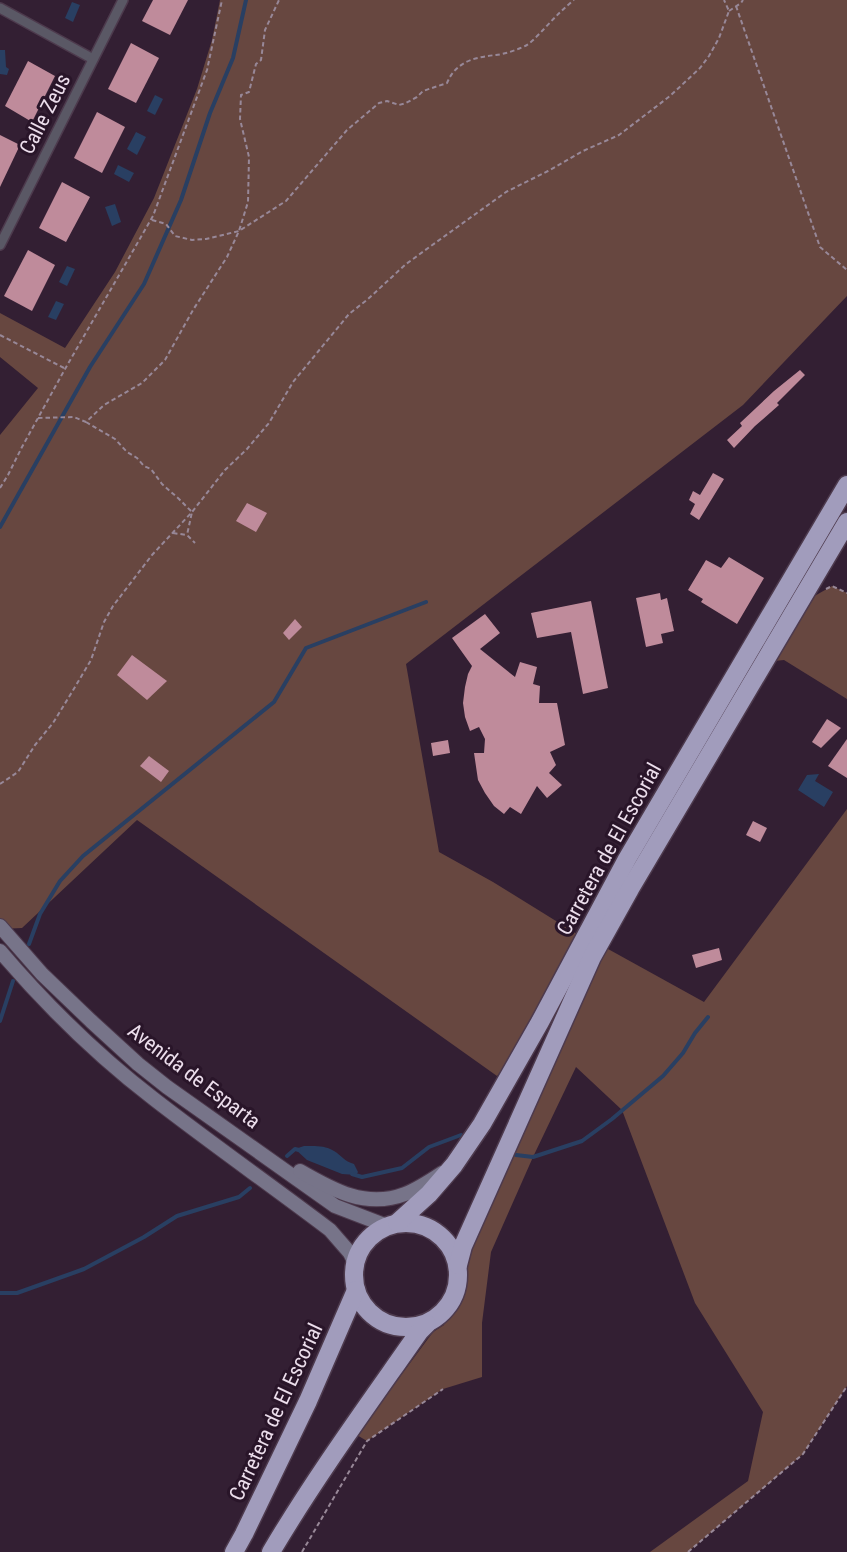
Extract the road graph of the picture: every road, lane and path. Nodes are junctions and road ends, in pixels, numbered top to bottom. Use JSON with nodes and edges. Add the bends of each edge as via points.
{"nodes":[{"id":1,"x":123,"y":0,"type":"edge"},
{"id":2,"x":222,"y":0,"type":"edge"},
{"id":3,"x":279,"y":0,"type":"edge"},
{"id":4,"x":574,"y":0,"type":"edge"},
{"id":5,"x":724,"y":0,"type":"edge"},
{"id":6,"x":742,"y":0,"type":"edge"},
{"id":7,"x":736,"y":6,"type":"junction"},
{"id":8,"x":0,"y":8,"type":"edge"},
{"id":9,"x":729,"y":11,"type":"junction"},
{"id":10,"x":93,"y":59,"type":"junction"},
{"id":11,"x":151,"y":220,"type":"junction"},
{"id":12,"x":239,"y":231,"type":"junction"},
{"id":13,"x":0,"y":244,"type":"edge"},
{"id":14,"x":847,"y":270,"type":"edge"},
{"id":15,"x":0,"y":335,"type":"edge"},
{"id":16,"x":65,"y":369,"type":"junction"},
{"id":17,"x":38,"y":418,"type":"junction"},
{"id":18,"x":86,"y":422,"type":"junction"},
{"id":19,"x":847,"y":485,"type":"edge"},
{"id":20,"x":0,"y":488,"type":"edge"},
{"id":21,"x":192,"y":512,"type":"junction"},
{"id":22,"x":847,"y":522,"type":"edge"},
{"id":23,"x":173,"y":533,"type":"junction"},
{"id":24,"x":187,"y":535,"type":"junction"},
{"id":25,"x":195,"y":543,"type":"dead end"},
{"id":26,"x":825,"y":590,"type":"dead end"},
{"id":27,"x":847,"y":593,"type":"edge"},
{"id":28,"x":0,"y":784,"type":"edge"},
{"id":29,"x":0,"y":926,"type":"edge"},
{"id":30,"x":0,"y":951,"type":"edge"},
{"id":31,"x":228,"y":1130,"type":"junction"},
{"id":32,"x":454,"y":1165,"type":"junction"},
{"id":33,"x":392,"y":1225,"type":"junction"},
{"id":34,"x":355,"y":1263,"type":"junction"},
{"id":35,"x":458,"y":1265,"type":"junction"},
{"id":36,"x":356,"y":1290,"type":"junction"},
{"id":37,"x":427,"y":1324,"type":"junction"},
{"id":38,"x":847,"y":1386,"type":"edge"},
{"id":39,"x":443,"y":1389,"type":"dead end"},
{"id":40,"x":234,"y":1552,"type":"edge"},
{"id":41,"x":271,"y":1552,"type":"edge"},
{"id":42,"x":302,"y":1552,"type":"edge"},
{"id":43,"x":688,"y":1552,"type":"edge"}],
"edges":[{"from":1,"to":10,"type":"street","name":"Calle Zeus"},
{"from":2,"to":11,"type":"path","via":[[207,70]]},
{"from":3,"to":12,"type":"path","via":[[265,30],[261,60],[256,64],[249,92],[241,95],[240,119],[249,157],[248,202]]},
{"from":4,"to":12,"type":"path","via":[[529,44],[498,55],[472,58],[454,71],[447,83],[406,103],[379,103],[347,130],[286,201]]},
{"from":5,"to":9,"type":"path"},
{"from":6,"to":7,"type":"path"},
{"from":7,"to":9,"type":"path"},
{"from":7,"to":14,"type":"path","via":[[820,247]]},
{"from":8,"to":10,"type":"street"},
{"from":9,"to":21,"type":"path","via":[[709,56],[670,96],[619,135],[506,192],[406,264],[349,314],[293,382],[269,423]]},
{"from":10,"to":13,"type":"street","name":"Calle Zeus"},
{"from":11,"to":12,"type":"path","via":[[166,224],[175,236],[192,240]]},
{"from":11,"to":16,"type":"path"},
{"from":12,"to":18,"type":"path","via":[[165,360],[142,382],[104,405]]},
{"from":15,"to":16,"type":"path"},
{"from":16,"to":17,"type":"path"},
{"from":17,"to":18,"type":"path","via":[[74,417]]},
{"from":17,"to":20,"type":"path"},
{"from":18,"to":21,"type":"path","via":[[115,439],[151,469]]},
{"from":19,"to":32,"type":"highway","name":"Carretera de El Escorial","via":[[627,859],[482,1124]]},
{"from":21,"to":23,"type":"path"},
{"from":21,"to":24,"type":"path"},
{"from":22,"to":35,"type":"highway","name":"Carretera de El Escorial","via":[[592,957]]},
{"from":23,"to":24,"type":"path"},
{"from":23,"to":28,"type":"path","via":[[113,606],[91,660],[53,723],[18,772]]},
{"from":24,"to":25,"type":"path"},
{"from":26,"to":27,"type":"path","via":[[832,586]]},
{"from":29,"to":31,"type":"main road","name":"Avenida de Esparta","via":[[42,974],[114,1042],[167,1087]]},
{"from":30,"to":34,"type":"main road","name":"Avenida de Esparta","via":[[92,1046],[153,1098],[330,1230]]},
{"from":31,"to":32,"type":"main road","via":[[326,1186],[357,1199],[405,1195]]},
{"from":31,"to":33,"type":"main road","name":"Avenida de Esparta","via":[[335,1206]]},
{"from":32,"to":33,"type":"highway","name":"Carretera de El Escorial","via":[[429,1194]]},
{"from":33,"to":34,"type":"highway","via":[[372,1235]]},
{"from":33,"to":35,"type":"highway","via":[[414,1223],[429,1228],[443,1237]]},
{"from":34,"to":36,"type":"highway"},
{"from":35,"to":37,"type":"highway","via":[[454,1298],[446,1311]]},
{"from":36,"to":37,"type":"highway","via":[[361,1303],[381,1322],[408,1328]]},
{"from":36,"to":40,"type":"highway","name":"Carretera de El Escorial","via":[[303,1411]]},
{"from":37,"to":41,"type":"highway"},
{"from":38,"to":43,"type":"path","via":[[802,1454]]},
{"from":39,"to":42,"type":"path","via":[[368,1441]]}]}
